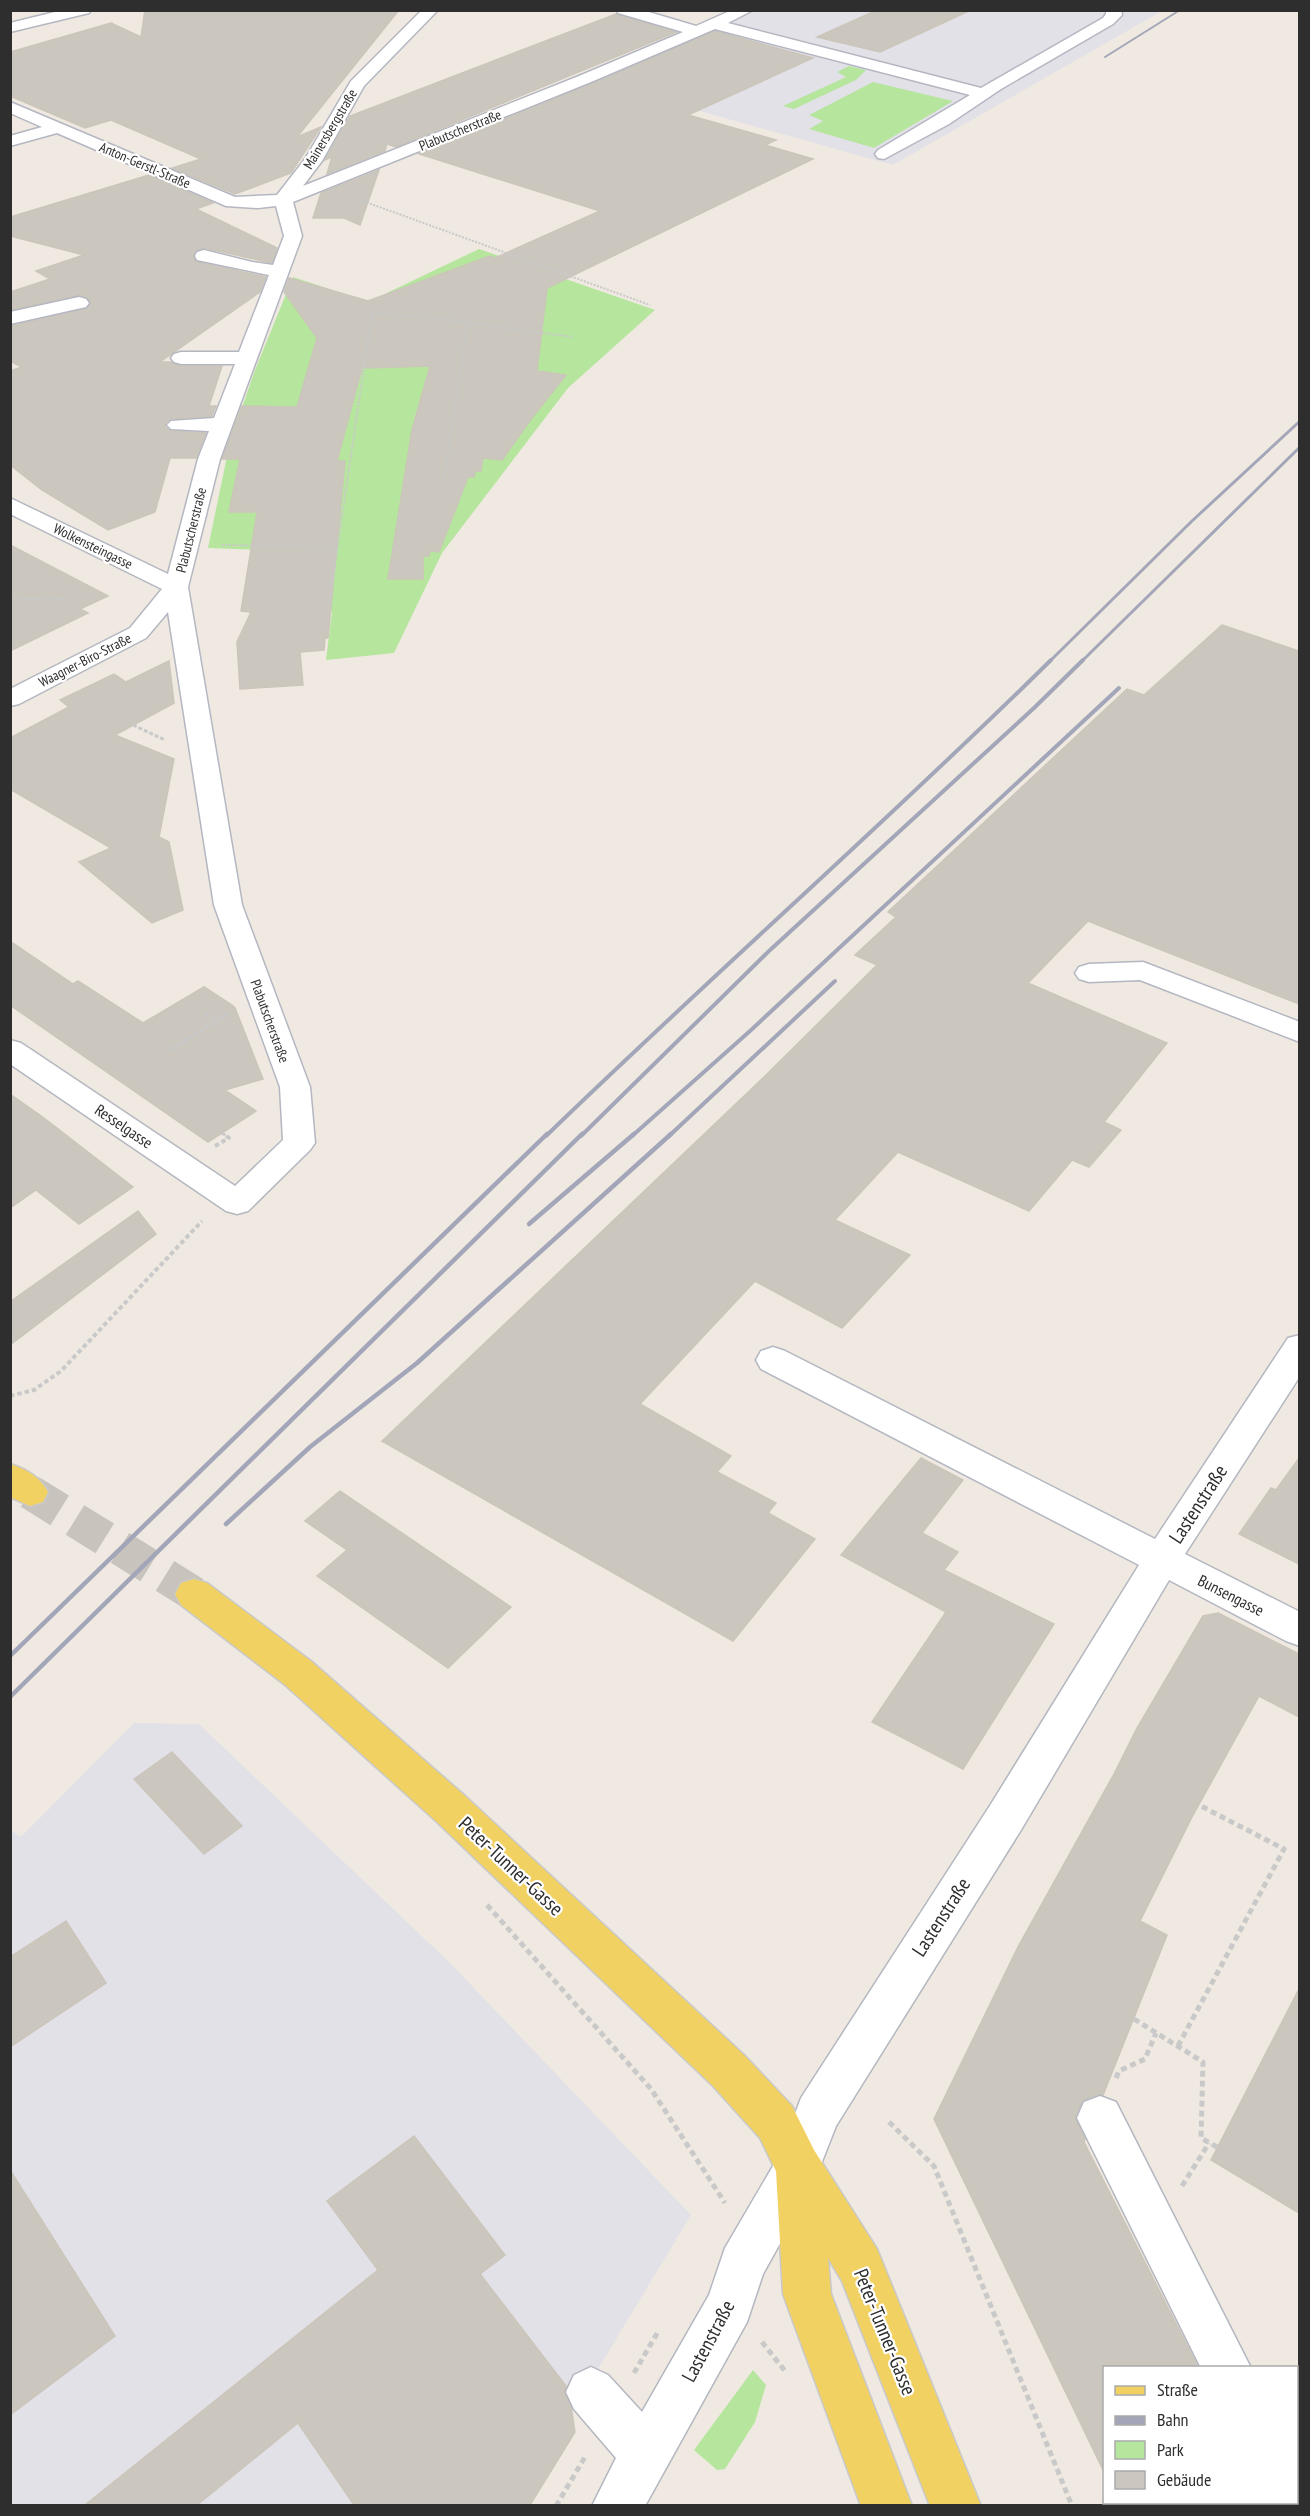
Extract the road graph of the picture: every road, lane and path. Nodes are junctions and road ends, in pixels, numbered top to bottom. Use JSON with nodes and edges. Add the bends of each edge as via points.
{"nodes":[{"id":1,"x":84,"y":10,"type":"edge"},
{"id":2,"x":430,"y":10,"type":"edge"},
{"id":3,"x":623,"y":10,"type":"edge"},
{"id":4,"x":746,"y":10,"type":"edge"},
{"id":5,"x":1113,"y":10,"type":"edge"},
{"id":6,"x":713,"y":17,"type":"edge"},
{"id":7,"x":676,"y":25,"type":"junction"},
{"id":8,"x":10,"y":28,"type":"edge"},
{"id":9,"x":698,"y":31,"type":"junction"},
{"id":10,"x":625,"y":62,"type":"junction"},
{"id":11,"x":985,"y":94,"type":"junction"},
{"id":12,"x":10,"y":107,"type":"edge"},
{"id":13,"x":57,"y":128,"type":"junction"},
{"id":14,"x":10,"y":141,"type":"edge"},
{"id":15,"x":884,"y":154,"type":"dead end"},
{"id":16,"x":324,"y":183,"type":"junction"},
{"id":17,"x":283,"y":200,"type":"junction"},
{"id":18,"x":204,"y":256,"type":"dead end"},
{"id":19,"x":279,"y":272,"type":"junction"},
{"id":20,"x":79,"y":303,"type":"dead end"},
{"id":21,"x":650,"y":305,"type":"dead end"},
{"id":22,"x":10,"y":318,"type":"edge"},
{"id":23,"x":468,"y":322,"type":"junction"},
{"id":24,"x":573,"y":337,"type":"dead end"},
{"id":25,"x":181,"y":358,"type":"dead end"},
{"id":26,"x":246,"y":358,"type":"junction"},
{"id":27,"x":222,"y":424,"type":"junction"},
{"id":28,"x":178,"y":425,"type":"dead end"},
{"id":29,"x":444,"y":479,"type":"dead end"},
{"id":30,"x":10,"y":505,"type":"edge"},
{"id":31,"x":187,"y":544,"type":"junction"},
{"id":32,"x":338,"y":547,"type":"junction"},
{"id":33,"x":176,"y":586,"type":"junction"},
{"id":34,"x":10,"y":599,"type":"edge"},
{"id":35,"x":67,"y":599,"type":"dead end"},
{"id":36,"x":329,"y":604,"type":"dead end"},
{"id":37,"x":10,"y":699,"type":"edge"},
{"id":38,"x":1089,"y":973,"type":"dead end"},
{"id":39,"x":264,"y":1004,"type":"junction"},
{"id":40,"x":206,"y":1014,"type":"dead end"},
{"id":41,"x":217,"y":1021,"type":"junction"},
{"id":42,"x":1299,"y":1033,"type":"edge"},
{"id":43,"x":10,"y":1050,"type":"edge"},
{"id":44,"x":169,"y":1051,"type":"dead end"},
{"id":45,"x":232,"y":1200,"type":"junction"},
{"id":46,"x":1299,"y":1347,"type":"edge"},
{"id":47,"x":773,"y":1360,"type":"dead end"},
{"id":48,"x":10,"y":1396,"type":"edge"},
{"id":49,"x":1162,"y":1559,"type":"junction"},
{"id":50,"x":194,"y":1594,"type":"tunnel mouth"},
{"id":51,"x":1299,"y":1630,"type":"edge"},
{"id":52,"x":1199,"y":1804,"type":"dead end"},
{"id":53,"x":479,"y":1895,"type":"dead end"},
{"id":54,"x":1134,"y":2019,"type":"dead end"},
{"id":55,"x":1156,"y":2033,"type":"junction"},
{"id":56,"x":1178,"y":2046,"type":"junction"},
{"id":57,"x":1145,"y":2060,"type":"dead end"},
{"id":58,"x":1100,"y":2118,"type":"dead end"},
{"id":59,"x":890,"y":2122,"type":"dead end"},
{"id":60,"x":1218,"y":2147,"type":"dead end"},
{"id":61,"x":798,"y":2166,"type":"junction"},
{"id":62,"x":717,"y":2189,"type":"dead end"},
{"id":63,"x":772,"y":2354,"type":"dead end"},
{"id":64,"x":1226,"y":2366,"type":"edge"},
{"id":65,"x":790,"y":2376,"type":"dead end"},
{"id":66,"x":591,"y":2392,"type":"dead end"},
{"id":67,"x":647,"y":2455,"type":"junction"},
{"id":68,"x":618,"y":2505,"type":"edge"},
{"id":69,"x":887,"y":2505,"type":"edge"},
{"id":70,"x":956,"y":2505,"type":"edge"},
{"id":71,"x":1072,"y":2505,"type":"edge"}],
"edges":[{"from":1,"to":8,"type":"street"},
{"from":2,"to":17,"type":"street","name":"Mainersbergstraße","via":[[357,84],[313,160]]},
{"from":3,"to":7,"type":"street"},
{"from":4,"to":6,"type":"street","name":"Plabutscherstraße"},
{"from":5,"to":11,"type":"street","via":[[1108,21]]},
{"from":6,"to":7,"type":"street","name":"Plabutscherstraße"},
{"from":6,"to":9,"type":"street","name":"Plabutscherstraße"},
{"from":6,"to":11,"type":"street"},
{"from":7,"to":9,"type":"street"},
{"from":7,"to":10,"type":"street","name":"Plabutscherstraße","via":[[601,56]]},
{"from":9,"to":10,"type":"street","name":"Plabutscherstraße"},
{"from":10,"to":16,"type":"street","name":"Plabutscherstraße"},
{"from":11,"to":15,"type":"street"},
{"from":12,"to":13,"type":"street","name":"Anton-Gerstl-Straße"},
{"from":13,"to":14,"type":"street"},
{"from":13,"to":17,"type":"street","name":"Anton-Gerstl-Straße","via":[[232,202]]},
{"from":16,"to":17,"type":"street","name":"Plabutscherstraße"},
{"from":16,"to":21,"type":"path","via":[[381,209]]},
{"from":17,"to":19,"type":"street","name":"Plabutscherstraße","via":[[293,236]]},
{"from":18,"to":19,"type":"street"},
{"from":19,"to":26,"type":"street","name":"Plabutscherstraße"},
{"from":20,"to":22,"type":"street"},
{"from":23,"to":24,"type":"path"},
{"from":23,"to":29,"type":"path"},
{"from":23,"to":32,"type":"path","via":[[372,313]]},
{"from":25,"to":26,"type":"street"},
{"from":26,"to":27,"type":"street","name":"Plabutscherstraße"},
{"from":27,"to":28,"type":"street"},
{"from":27,"to":31,"type":"street","name":"Plabutscherstraße"},
{"from":30,"to":33,"type":"street","name":"Wolkensteingasse"},
{"from":31,"to":32,"type":"path"},
{"from":31,"to":33,"type":"street","name":"Plabutscherstraße"},
{"from":32,"to":36,"type":"path"},
{"from":33,"to":37,"type":"street","name":"Waagner-Biro-Straße","via":[[138,633]]},
{"from":33,"to":39,"type":"street","name":"Plabutscherstraße","via":[[228,905]]},
{"from":34,"to":35,"type":"path"},
{"from":38,"to":42,"type":"street","via":[[1143,971]]},
{"from":39,"to":41,"type":"path","via":[[236,1008]]},
{"from":39,"to":45,"type":"street","name":"Plabutscherstraße","via":[[295,1087],[299,1143]]},
{"from":40,"to":41,"type":"path"},
{"from":41,"to":44,"type":"path"},
{"from":43,"to":45,"type":"street","name":"Resselgasse"},
{"from":45,"to":48,"type":"path","via":[[61,1371],[34,1390]]},
{"from":46,"to":49,"type":"street","name":"Lastenstraße"},
{"from":47,"to":49,"type":"street","name":"Bunsengasse"},
{"from":49,"to":51,"type":"street","name":"Bunsengasse"},
{"from":49,"to":61,"type":"street","name":"Lastenstraße","via":[[1000,1826],[833,2087],[817,2114]]},
{"from":50,"to":61,"type":"main road","name":"Peter-Tunner-Gasse","via":[[298,1673],[599,1948],[776,2122]]},
{"from":52,"to":56,"type":"path","via":[[1284,1849]]},
{"from":53,"to":62,"type":"path","via":[[651,2089]]},
{"from":54,"to":55,"type":"path"},
{"from":55,"to":56,"type":"path"},
{"from":55,"to":57,"type":"path"},
{"from":56,"to":60,"type":"path","via":[[1203,2062],[1201,2138]]},
{"from":58,"to":64,"type":"street"},
{"from":59,"to":71,"type":"path","via":[[934,2166]]},
{"from":61,"to":67,"type":"street","name":"Lastenstraße","via":[[742,2265],[730,2305]]},
{"from":61,"to":69,"type":"main road","name":"Peter-Tunner-Gasse","via":[[807,2294]]},
{"from":61,"to":70,"type":"main road","name":"Peter-Tunner-Gasse","via":[[860,2266]]},
{"from":63,"to":65,"type":"path"},
{"from":66,"to":67,"type":"street"},
{"from":67,"to":68,"type":"street","name":"Lastenstraße"}]}
